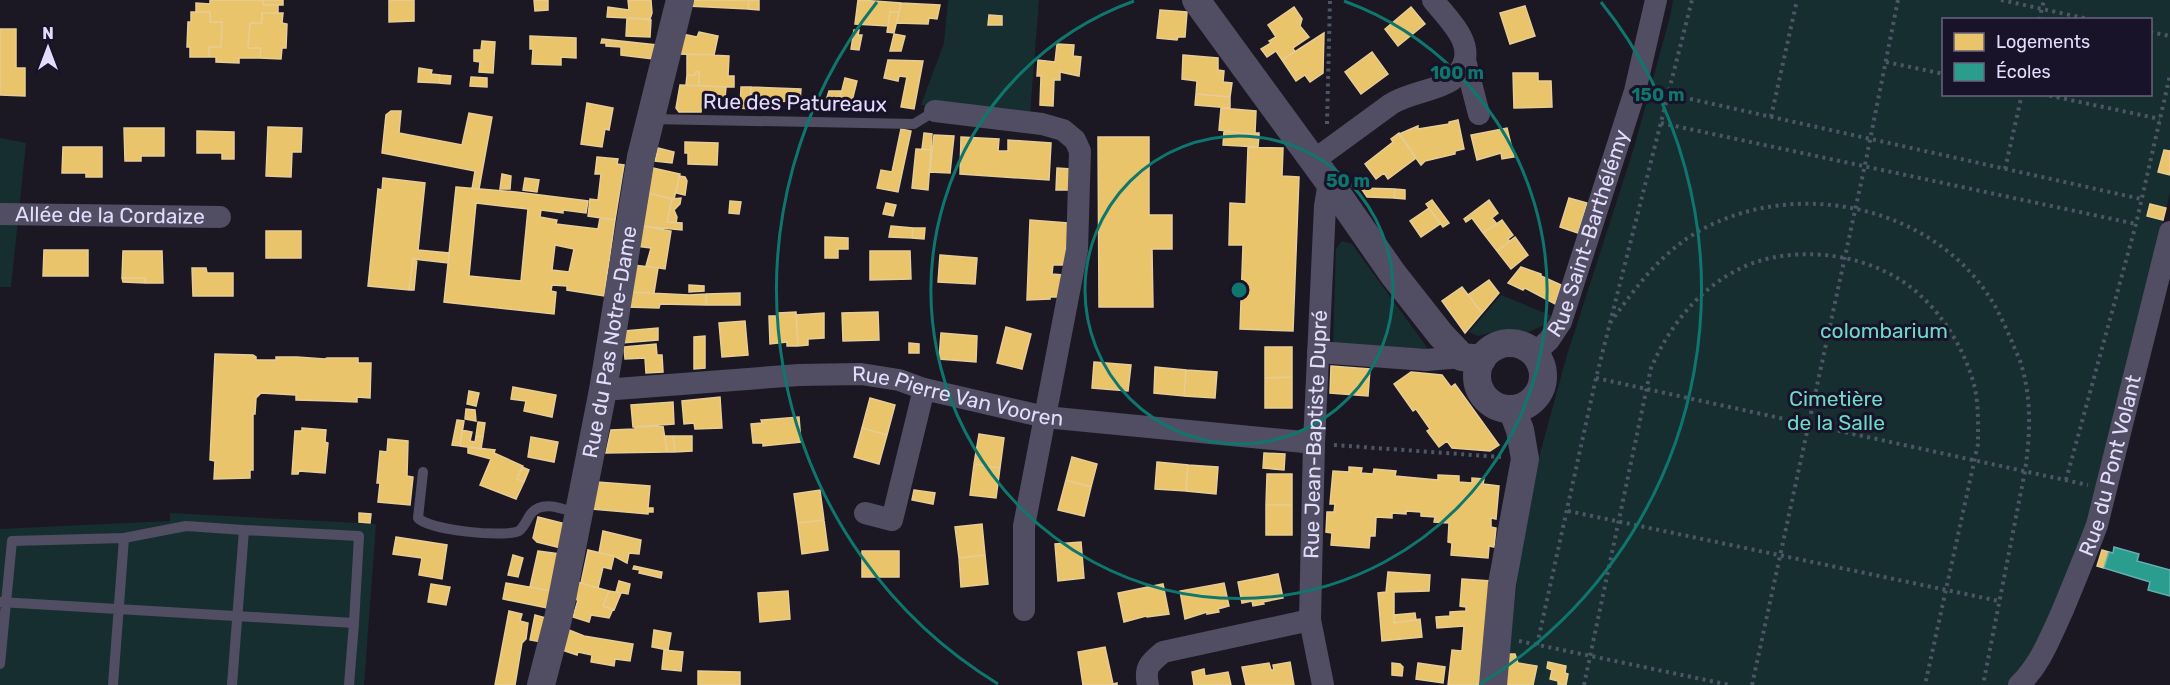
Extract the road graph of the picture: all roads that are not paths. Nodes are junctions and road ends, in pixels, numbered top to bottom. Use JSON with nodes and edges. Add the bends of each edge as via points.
{"nodes":[{"id":1,"x":680,"y":0,"type":"edge"},
{"id":2,"x":1196,"y":0,"type":"edge"},
{"id":3,"x":1433,"y":0,"type":"edge"},
{"id":4,"x":1656,"y":0,"type":"edge"},
{"id":5,"x":1465,"y":60,"type":"junction"},
{"id":6,"x":935,"y":111,"type":"joint"},
{"id":7,"x":1479,"y":114,"type":"dead end"},
{"id":8,"x":650,"y":119,"type":"junction"},
{"id":9,"x":1321,"y":171,"type":"junction"},
{"id":10,"x":0,"y":214,"type":"edge"},
{"id":11,"x":220,"y":218,"type":"dead end"},
{"id":12,"x":2170,"y":232,"type":"edge"},
{"id":13,"x":1318,"y":352,"type":"junction"},
{"id":14,"x":1534,"y":354,"type":"junction"},
{"id":15,"x":1472,"y":358,"type":"junction"},
{"id":16,"x":924,"y":389,"type":"junction"},
{"id":17,"x":603,"y":390,"type":"junction"},
{"id":18,"x":1512,"y":409,"type":"junction"},
{"id":19,"x":1045,"y":417,"type":"junction"},
{"id":20,"x":1314,"y":443,"type":"junction"},
{"id":21,"x":423,"y":472,"type":"dead end"},
{"id":22,"x":865,"y":513,"type":"dead end"},
{"id":23,"x":579,"y":514,"type":"junction"},
{"id":24,"x":244,"y":530,"type":"junction"},
{"id":25,"x":124,"y":538,"type":"junction"},
{"id":26,"x":3,"y":602,"type":"edge"},
{"id":27,"x":118,"y":608,"type":"junction"},
{"id":28,"x":1024,"y":610,"type":"dead end"},
{"id":29,"x":238,"y":615,"type":"junction"},
{"id":30,"x":1310,"y":620,"type":"junction"},
{"id":31,"x":354,"y":622,"type":"junction"},
{"id":32,"x":0,"y":664,"type":"edge"},
{"id":33,"x":113,"y":685,"type":"edge"},
{"id":34,"x":232,"y":685,"type":"edge"},
{"id":35,"x":349,"y":685,"type":"edge"},
{"id":36,"x":541,"y":685,"type":"edge"},
{"id":37,"x":1148,"y":685,"type":"edge"},
{"id":38,"x":1323,"y":685,"type":"edge"},
{"id":39,"x":1493,"y":685,"type":"edge"},
{"id":40,"x":2019,"y":685,"type":"edge"}],
"edges":[{"from":1,"to":8,"type":"street","name":"Rue du Pas Notre-Dame"},
{"from":2,"to":9,"type":"street"},
{"from":3,"to":5,"type":"street","via":[[1460,33],[1466,47]]},
{"from":4,"to":14,"type":"street","name":"Rue Saint-Barthélémy","via":[[1635,91],[1561,322]]},
{"from":5,"to":7,"type":"street"},
{"from":5,"to":9,"type":"street","via":[[1453,80],[1402,97],[1337,144]]},
{"from":6,"to":8,"type":"lane","name":"Rue des Patureaux","via":[[914,124]]},
{"from":6,"to":19,"type":"street","via":[[1042,124],[1063,130],[1076,140],[1080,151],[1077,250]]},
{"from":8,"to":17,"type":"street","name":"Rue du Pas Notre-Dame"},
{"from":9,"to":13,"type":"street","name":"Rue Jean-Baptiste Dupré","via":[[1325,206]]},
{"from":9,"to":15,"type":"street","via":[[1441,335]]},
{"from":10,"to":11,"type":"street","name":"Allée de la Cordaize"},
{"from":12,"to":40,"type":"street","name":"Rue du Pont Volant","via":[[2097,525],[2042,654],[2032,673]]},
{"from":13,"to":15,"type":"street","via":[[1426,360]]},
{"from":13,"to":20,"type":"street","name":"Rue Jean-Baptiste Dupré"},
{"from":14,"to":15,"type":"street","via":[[1507,344]]},
{"from":14,"to":18,"type":"street","via":[[1542,373],[1538,393],[1531,401]]},
{"from":15,"to":18,"type":"street","via":[[1484,397],[1501,408]]},
{"from":16,"to":17,"type":"street","name":"Rue Pierre Van Vooren","via":[[861,374]]},
{"from":16,"to":19,"type":"street","name":"Rue Pierre Van Vooren"},
{"from":16,"to":22,"type":"street","via":[[892,519]]},
{"from":17,"to":23,"type":"street","name":"Rue du Pas Notre-Dame"},
{"from":18,"to":39,"type":"street","via":[[1525,459],[1502,584]]},
{"from":19,"to":20,"type":"street","name":"Rue Pierre Van Vooren"},
{"from":19,"to":28,"type":"street","via":[[1024,526]]},
{"from":20,"to":30,"type":"street","name":"Rue Jean-Baptiste Dupré"},
{"from":21,"to":23,"type":"lane","via":[[418,519],[428,524],[500,534],[519,531],[536,508],[546,506]]},
{"from":23,"to":36,"type":"street","name":"Rue du Pas Notre-Dame"},
{"from":24,"to":25,"type":"lane","via":[[186,526]]},
{"from":24,"to":29,"type":"lane"},
{"from":24,"to":31,"type":"lane","via":[[359,536]]},
{"from":25,"to":26,"type":"lane","via":[[12,541]]},
{"from":25,"to":27,"type":"lane"},
{"from":26,"to":27,"type":"lane"},
{"from":26,"to":32,"type":"lane"},
{"from":27,"to":29,"type":"lane"},
{"from":27,"to":33,"type":"lane"},
{"from":29,"to":31,"type":"lane"},
{"from":29,"to":34,"type":"lane"},
{"from":30,"to":37,"type":"street","via":[[1163,652],[1151,662],[1146,674]]},
{"from":30,"to":38,"type":"street","name":"Rue Jean-Baptiste Dupré"},
{"from":31,"to":35,"type":"lane"}]}
